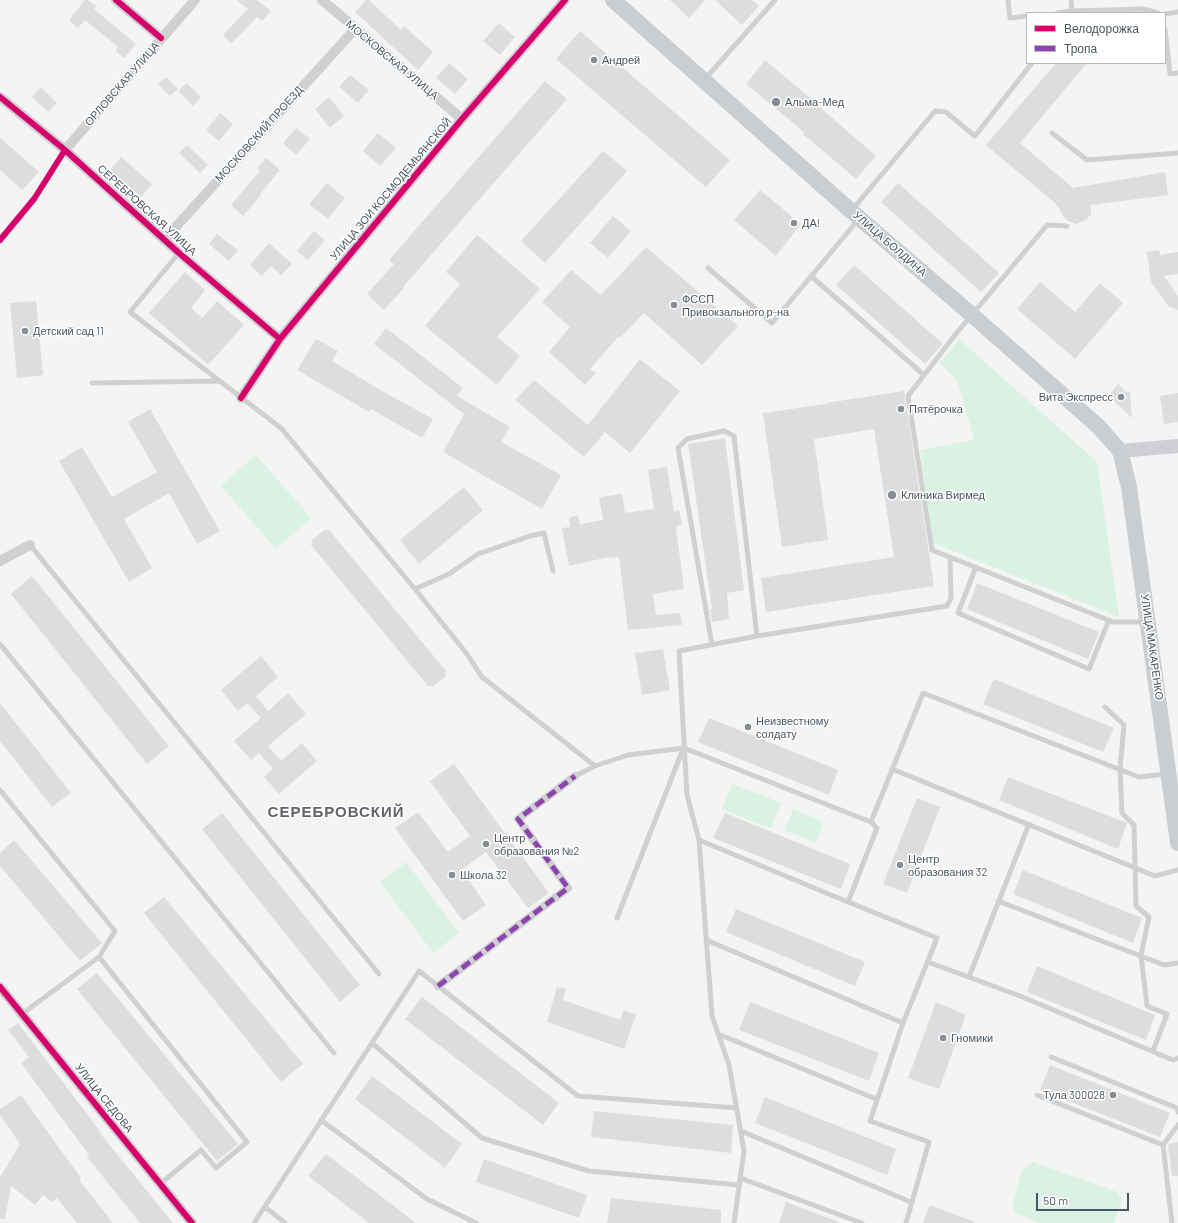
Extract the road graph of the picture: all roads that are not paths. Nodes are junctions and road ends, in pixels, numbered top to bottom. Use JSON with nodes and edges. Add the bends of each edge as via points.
{"nodes":[{"id":1,"x":116,"y":0,"type":"edge"},
{"id":2,"x":195,"y":0,"type":"edge"},
{"id":3,"x":322,"y":0,"type":"edge"},
{"id":4,"x":565,"y":0,"type":"edge"},
{"id":5,"x":613,"y":0,"type":"edge"},
{"id":6,"x":775,"y":0,"type":"edge"},
{"id":7,"x":1008,"y":0,"type":"edge"},
{"id":8,"x":1071,"y":0,"type":"edge"},
{"id":9,"x":1071,"y":12,"type":"edge"},
{"id":10,"x":1154,"y":12,"type":"edge"},
{"id":11,"x":1178,"y":12,"type":"edge"},
{"id":12,"x":1166,"y":14,"type":"edge"},
{"id":13,"x":1026,"y":16,"type":"edge"},
{"id":14,"x":355,"y":29,"type":"junction"},
{"id":15,"x":161,"y":38,"type":"junction"},
{"id":16,"x":1166,"y":38,"type":"edge"},
{"id":17,"x":1031,"y":64,"type":"edge"},
{"id":18,"x":1178,"y":73,"type":"edge"},
{"id":19,"x":704,"y":80,"type":"junction"},
{"id":20,"x":0,"y":97,"type":"edge"},
{"id":21,"x":462,"y":119,"type":"junction"},
{"id":22,"x":1052,"y":133,"type":"dead end"},
{"id":23,"x":65,"y":150,"type":"junction"},
{"id":24,"x":1178,"y":153,"type":"edge"},
{"id":25,"x":855,"y":214,"type":"junction"},
{"id":26,"x":1067,"y":226,"type":"dead end"},
{"id":27,"x":164,"y":240,"type":"junction"},
{"id":28,"x":178,"y":253,"type":"junction"},
{"id":29,"x":708,"y":268,"type":"dead end"},
{"id":30,"x":811,"y":276,"type":"junction"},
{"id":31,"x":972,"y":315,"type":"junction"},
{"id":32,"x":280,"y":339,"type":"junction"},
{"id":33,"x":924,"y":375,"type":"junction"},
{"id":34,"x":220,"y":381,"type":"junction"},
{"id":35,"x":92,"y":383,"type":"dead end"},
{"id":36,"x":241,"y":398,"type":"junction"},
{"id":37,"x":1178,"y":446,"type":"edge"},
{"id":38,"x":1120,"y":451,"type":"junction"},
{"id":39,"x":30,"y":545,"type":"joint"},
{"id":40,"x":950,"y":557,"type":"junction"},
{"id":41,"x":0,"y":561,"type":"edge"},
{"id":42,"x":976,"y":567,"type":"junction"},
{"id":43,"x":553,"y":571,"type":"dead end"},
{"id":44,"x":415,"y":589,"type":"junction"},
{"id":45,"x":1109,"y":620,"type":"junction"},
{"id":46,"x":1148,"y":622,"type":"junction"},
{"id":47,"x":757,"y":636,"type":"junction"},
{"id":48,"x":0,"y":644,"type":"edge"},
{"id":49,"x":712,"y":645,"type":"junction"},
{"id":50,"x":1105,"y":707,"type":"dead end"},
{"id":51,"x":684,"y":748,"type":"junction"},
{"id":52,"x":595,"y":766,"type":"junction"},
{"id":53,"x":892,"y":769,"type":"junction"},
{"id":54,"x":1120,"y":769,"type":"junction"},
{"id":55,"x":1169,"y":774,"type":"junction"},
{"id":56,"x":575,"y":776,"type":"joint"},
{"id":57,"x":0,"y":790,"type":"edge"},
{"id":58,"x":871,"y":822,"type":"junction"},
{"id":59,"x":1029,"y":824,"type":"junction"},
{"id":60,"x":699,"y":840,"type":"junction"},
{"id":61,"x":1178,"y":843,"type":"edge"},
{"id":62,"x":1135,"y":867,"type":"junction"},
{"id":63,"x":1178,"y":870,"type":"edge"},
{"id":64,"x":998,"y":901,"type":"junction"},
{"id":65,"x":848,"y":902,"type":"junction"},
{"id":66,"x":617,"y":918,"type":"dead end"},
{"id":67,"x":706,"y":940,"type":"junction"},
{"id":68,"x":1141,"y":955,"type":"junction"},
{"id":69,"x":99,"y":957,"type":"junction"},
{"id":70,"x":928,"y":962,"type":"junction"},
{"id":71,"x":1178,"y":963,"type":"edge"},
{"id":72,"x":379,"y":974,"type":"dead end"},
{"id":73,"x":969,"y":977,"type":"junction"},
{"id":74,"x":438,"y":986,"type":"junction"},
{"id":75,"x":0,"y":987,"type":"edge"},
{"id":76,"x":22,"y":1014,"type":"junction"},
{"id":77,"x":904,"y":1023,"type":"junction"},
{"id":78,"x":718,"y":1034,"type":"junction"},
{"id":79,"x":372,"y":1043,"type":"junction"},
{"id":80,"x":1153,"y":1051,"type":"junction"},
{"id":81,"x":334,"y":1053,"type":"dead end"},
{"id":82,"x":1051,"y":1057,"type":"dead end"},
{"id":83,"x":1178,"y":1058,"type":"edge"},
{"id":84,"x":1037,"y":1095,"type":"dead end"},
{"id":85,"x":876,"y":1100,"type":"junction"},
{"id":86,"x":737,"y":1108,"type":"junction"},
{"id":87,"x":1178,"y":1112,"type":"edge"},
{"id":88,"x":321,"y":1120,"type":"junction"},
{"id":89,"x":1178,"y":1126,"type":"edge"},
{"id":90,"x":740,"y":1131,"type":"junction"},
{"id":91,"x":1163,"y":1145,"type":"junction"},
{"id":92,"x":740,"y":1178,"type":"junction"},
{"id":93,"x":160,"y":1184,"type":"junction"},
{"id":94,"x":739,"y":1186,"type":"junction"},
{"id":95,"x":912,"y":1202,"type":"junction"},
{"id":96,"x":264,"y":1207,"type":"junction"},
{"id":97,"x":192,"y":1223,"type":"edge"},
{"id":98,"x":254,"y":1223,"type":"edge"},
{"id":99,"x":285,"y":1223,"type":"edge"},
{"id":100,"x":476,"y":1223,"type":"edge"},
{"id":101,"x":734,"y":1223,"type":"edge"},
{"id":102,"x":862,"y":1223,"type":"edge"},
{"id":103,"x":906,"y":1223,"type":"edge"},
{"id":104,"x":1172,"y":1223,"type":"edge"}],
"edges":[{"from":1,"to":15,"type":"street"},
{"from":2,"to":15,"type":"street","name":"ОРЛОВСКАЯ УЛИЦА"},
{"from":3,"to":14,"type":"street","name":"МОСКОВСКАЯ УЛИЦА"},
{"from":4,"to":21,"type":"street","name":"УЛИЦА ЗОИ КОСМОДЕМЬЯНСКОЙ"},
{"from":5,"to":19,"type":"main road","name":"УЛИЦА БОЛДИНА"},
{"from":6,"to":19,"type":"lane"},
{"from":7,"to":13,"type":"lane","via":[[1010,18]]},
{"from":8,"to":9,"type":"lane"},
{"from":9,"to":10,"type":"lane","via":[[1143,9]]},
{"from":11,"to":12,"type":"lane"},
{"from":14,"to":21,"type":"street","name":"МОСКОВСКАЯ УЛИЦА"},
{"from":14,"to":27,"type":"street","name":"МОСКОВСКИЙ ПРОЕЗД"},
{"from":15,"to":23,"type":"street","name":"ОРЛОВСКАЯ УЛИЦА"},
{"from":16,"to":18,"type":"lane","via":[[1170,74]]},
{"from":17,"to":25,"type":"lane","via":[[975,136],[946,112],[935,110]]},
{"from":19,"to":25,"type":"main road","name":"УЛИЦА БОЛДИНА"},
{"from":20,"to":23,"type":"street","name":"СЕРЕБРОВСКАЯ УЛИЦА"},
{"from":21,"to":32,"type":"street","name":"УЛИЦА ЗОИ КОСМОДЕМЬЯНСКОЙ"},
{"from":22,"to":24,"type":"lane","via":[[1086,160]]},
{"from":23,"to":27,"type":"street","name":"СЕРЕБРОВСКАЯ УЛИЦА"},
{"from":25,"to":30,"type":"lane"},
{"from":25,"to":31,"type":"main road","name":"УЛИЦА БОЛДИНА"},
{"from":26,"to":31,"type":"lane","via":[[1047,225]]},
{"from":27,"to":28,"type":"street","name":"СЕРЕБРОВСКАЯ УЛИЦА"},
{"from":28,"to":32,"type":"street","name":"СЕРЕБРОВСКАЯ УЛИЦА"},
{"from":28,"to":34,"type":"lane","via":[[130,312]]},
{"from":29,"to":30,"type":"lane","via":[[772,323]]},
{"from":30,"to":33,"type":"lane"},
{"from":31,"to":33,"type":"lane"},
{"from":31,"to":38,"type":"main road","name":"УЛИЦА БОЛДИНА","via":[[1099,427]]},
{"from":32,"to":36,"type":"street","name":"УЛИЦА ЗОИ КОСМОДЕМЬЯНСКОЙ"},
{"from":33,"to":40,"type":"lane","via":[[908,396],[932,550]]},
{"from":34,"to":35,"type":"lane"},
{"from":34,"to":36,"type":"lane"},
{"from":36,"to":44,"type":"lane","via":[[281,428]]},
{"from":37,"to":38,"type":"main road"},
{"from":38,"to":46,"type":"main road","name":"УЛИЦА МАКАРЕНКО","via":[[1129,487]]},
{"from":39,"to":41,"type":"street"},
{"from":39,"to":72,"type":"lane"},
{"from":40,"to":42,"type":"lane"},
{"from":40,"to":47,"type":"lane","via":[[951,598],[947,606]]},
{"from":42,"to":45,"type":"lane"},
{"from":42,"to":45,"type":"lane","via":[[958,613],[1090,669]]},
{"from":43,"to":44,"type":"lane","via":[[544,533],[478,554],[449,574]]},
{"from":44,"to":52,"type":"lane","via":[[482,677]]},
{"from":45,"to":46,"type":"lane"},
{"from":46,"to":55,"type":"main road","name":"УЛИЦА МАКАРЕНКО"},
{"from":47,"to":49,"type":"lane"},
{"from":47,"to":49,"type":"lane","via":[[734,436],[724,431],[687,439],[678,448]]},
{"from":48,"to":81,"type":"lane"},
{"from":49,"to":51,"type":"lane","via":[[679,651]]},
{"from":50,"to":54,"type":"lane","via":[[1124,725]]},
{"from":51,"to":52,"type":"lane","via":[[628,754]]},
{"from":51,"to":58,"type":"lane"},
{"from":51,"to":60,"type":"lane","via":[[687,795]]},
{"from":51,"to":66,"type":"lane"},
{"from":52,"to":56,"type":"lane"},
{"from":53,"to":54,"type":"lane","via":[[923,693]]},
{"from":53,"to":58,"type":"lane"},
{"from":53,"to":59,"type":"lane"},
{"from":54,"to":55,"type":"lane","via":[[1139,777]]},
{"from":54,"to":62,"type":"lane","via":[[1122,813],[1134,826]]},
{"from":55,"to":61,"type":"main road","name":"УЛИЦА МАКАРЕНКО"},
{"from":56,"to":74,"type":"street","via":[[518,819],[568,888]]},
{"from":57,"to":69,"type":"lane","via":[[115,931]]},
{"from":58,"to":65,"type":"lane","via":[[877,828]]},
{"from":59,"to":62,"type":"lane"},
{"from":59,"to":64,"type":"lane"},
{"from":60,"to":65,"type":"lane"},
{"from":60,"to":67,"type":"lane"},
{"from":62,"to":63,"type":"lane","via":[[1156,876]]},
{"from":62,"to":68,"type":"lane","via":[[1136,906],[1149,917]]},
{"from":64,"to":68,"type":"lane"},
{"from":64,"to":73,"type":"lane"},
{"from":65,"to":70,"type":"lane","via":[[937,938]]},
{"from":67,"to":77,"type":"lane"},
{"from":67,"to":78,"type":"lane","via":[[712,1016]]},
{"from":68,"to":71,"type":"lane","via":[[1164,965]]},
{"from":68,"to":80,"type":"lane","via":[[1148,1006],[1167,1014]]},
{"from":69,"to":76,"type":"lane"},
{"from":69,"to":93,"type":"lane","via":[[247,1142],[216,1168],[201,1150]]},
{"from":70,"to":73,"type":"lane"},
{"from":70,"to":77,"type":"lane"},
{"from":73,"to":80,"type":"lane"},
{"from":74,"to":79,"type":"lane","via":[[419,971]]},
{"from":74,"to":86,"type":"lane","via":[[578,1096]]},
{"from":75,"to":76,"type":"street","name":"УЛИЦА СЕДОВА"},
{"from":76,"to":93,"type":"street","name":"УЛИЦА СЕДОВА"},
{"from":77,"to":85,"type":"lane"},
{"from":78,"to":85,"type":"lane"},
{"from":78,"to":86,"type":"lane","via":[[729,1065]]},
{"from":79,"to":88,"type":"lane"},
{"from":79,"to":94,"type":"lane","via":[[482,1138],[589,1171]]},
{"from":80,"to":83,"type":"lane","via":[[1173,1060]]},
{"from":82,"to":87,"type":"lane","via":[[1177,1108]]},
{"from":84,"to":91,"type":"lane"},
{"from":85,"to":95,"type":"lane","via":[[870,1121],[929,1142]]},
{"from":86,"to":90,"type":"lane"},
{"from":88,"to":96,"type":"lane"},
{"from":88,"to":100,"type":"lane","via":[[427,1200]]},
{"from":89,"to":91,"type":"lane"},
{"from":90,"to":92,"type":"lane","via":[[744,1151]]},
{"from":90,"to":95,"type":"lane"},
{"from":91,"to":104,"type":"lane"},
{"from":92,"to":94,"type":"lane"},
{"from":92,"to":102,"type":"lane"},
{"from":93,"to":97,"type":"street","name":"УЛИЦА СЕДОВА"},
{"from":94,"to":101,"type":"lane"},
{"from":95,"to":103,"type":"lane"},
{"from":96,"to":98,"type":"lane"},
{"from":96,"to":99,"type":"lane"}]}
